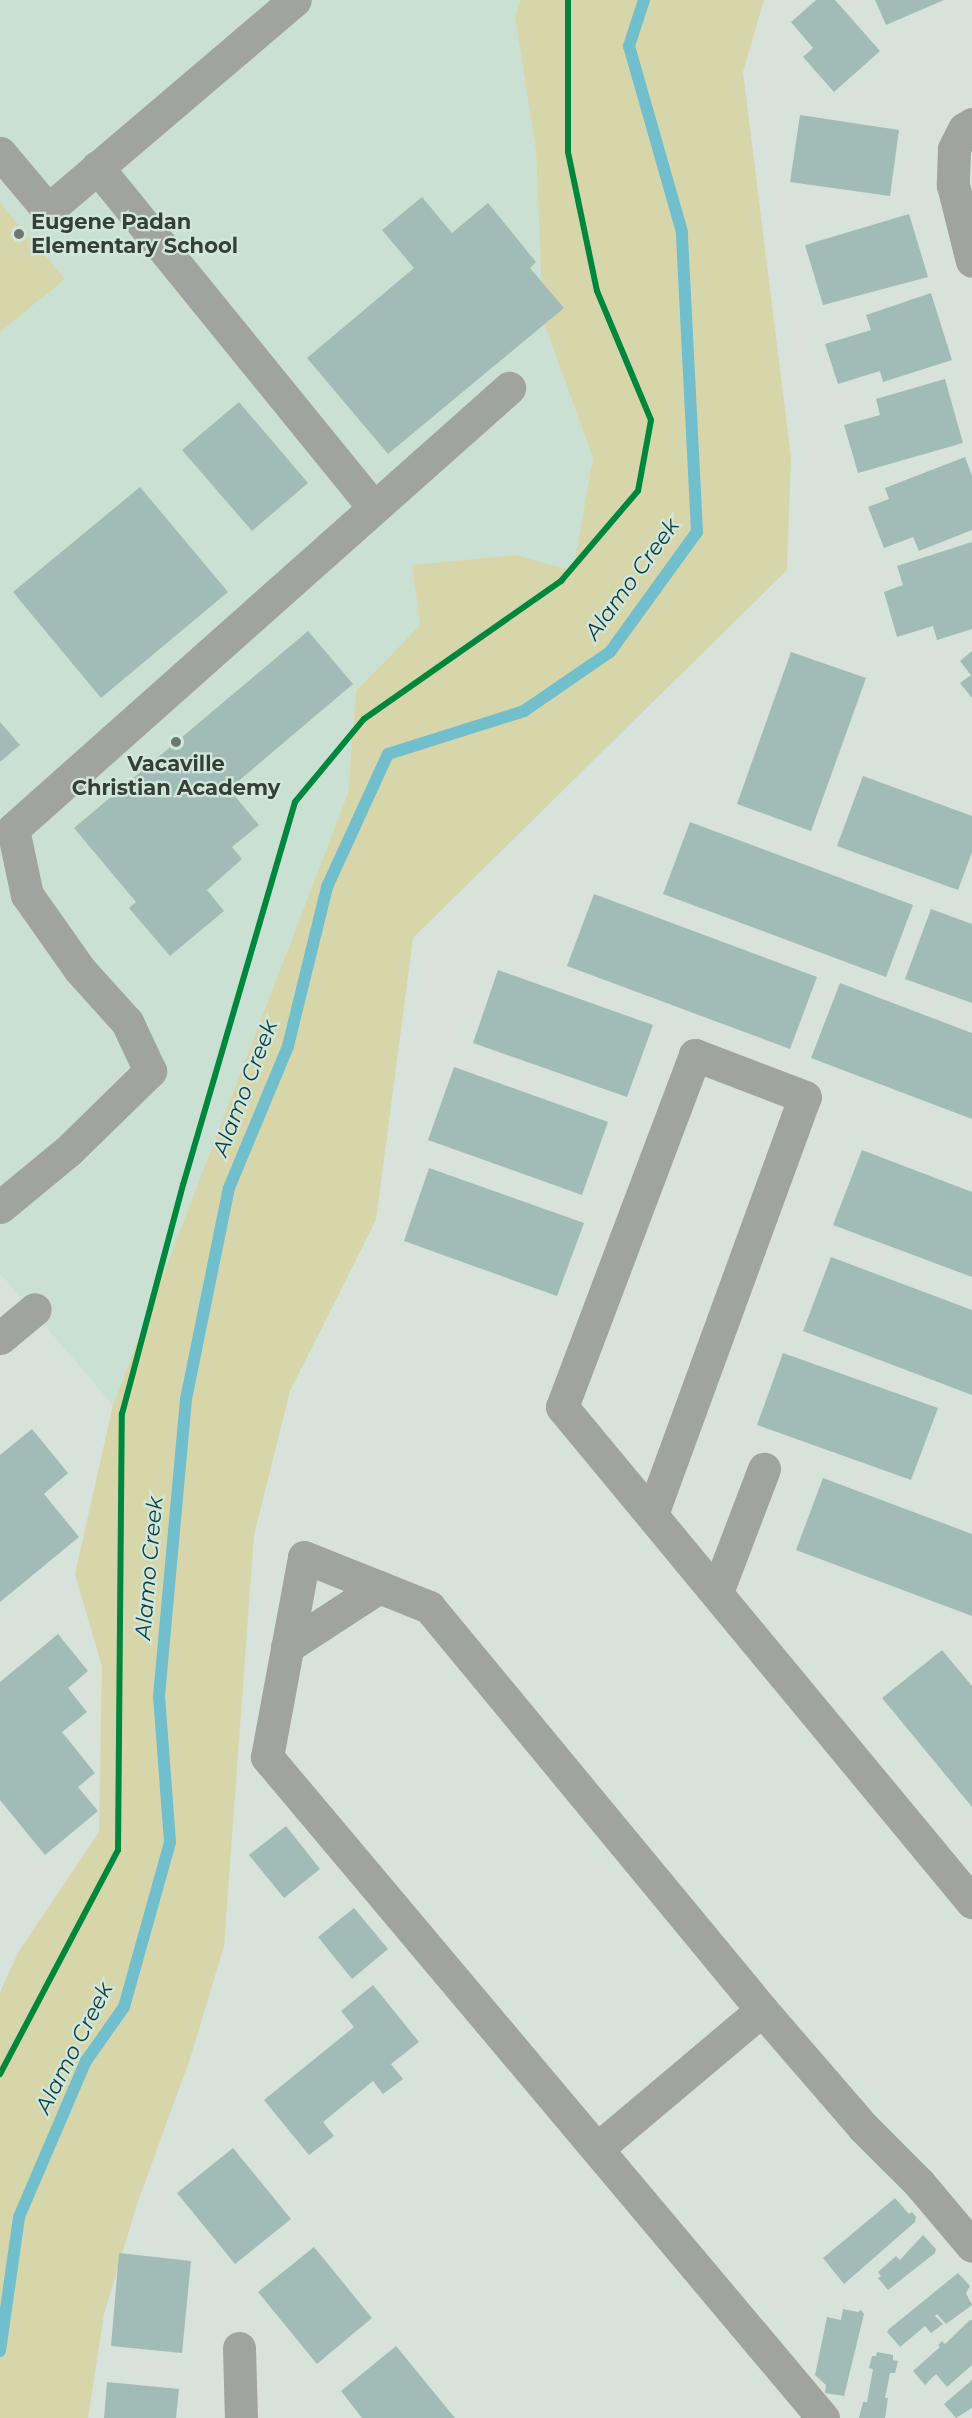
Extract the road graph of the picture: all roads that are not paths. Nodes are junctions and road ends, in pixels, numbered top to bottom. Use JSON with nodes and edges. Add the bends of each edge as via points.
{"nodes":[{"id":1,"x":295,"y":0,"type":"edge"},
{"id":2,"x":972,"y":124,"type":"edge"},
{"id":3,"x":0,"y":153,"type":"edge"},
{"id":4,"x":98,"y":167,"type":"junction"},
{"id":5,"x":972,"y":261,"type":"edge"},
{"id":6,"x":509,"y":388,"type":"dead end"},
{"id":7,"x":374,"y":508,"type":"junction"},
{"id":8,"x":0,"y":1207,"type":"edge"},
{"id":9,"x":35,"y":1309,"type":"dead end"},
{"id":10,"x":0,"y":1338,"type":"edge"},
{"id":11,"x":764,"y":1468,"type":"dead end"},
{"id":12,"x":652,"y":1514,"type":"junction"},
{"id":13,"x":379,"y":1587,"type":"junction"},
{"id":14,"x":717,"y":1592,"type":"junction"},
{"id":15,"x":287,"y":1647,"type":"junction"},
{"id":16,"x":972,"y":1902,"type":"edge"},
{"id":17,"x":762,"y":2010,"type":"junction"},
{"id":18,"x":598,"y":2148,"type":"junction"},
{"id":19,"x":972,"y":2246,"type":"edge"},
{"id":20,"x":239,"y":2348,"type":"dead end"},
{"id":21,"x":241,"y":2418,"type":"edge"},
{"id":22,"x":823,"y":2418,"type":"edge"}],
"edges":[{"from":1,"to":4,"type":"lane"},
{"from":2,"to":5,"type":"lane","via":[[964,129],[954,149],[953,185]]},
{"from":3,"to":4,"type":"lane","via":[[48,210]]},
{"from":4,"to":7,"type":"lane"},
{"from":6,"to":7,"type":"lane"},
{"from":7,"to":8,"type":"lane","via":[[13,829],[27,895],[80,970],[128,1022],[150,1071],[68,1151]]},
{"from":9,"to":10,"type":"lane"},
{"from":11,"to":14,"type":"lane"},
{"from":12,"to":12,"type":"lane","via":[[562,1407],[695,1055],[805,1097]]},
{"from":12,"to":14,"type":"lane"},
{"from":13,"to":15,"type":"lane"},
{"from":13,"to":15,"type":"lane","via":[[304,1557]]},
{"from":13,"to":17,"type":"lane","via":[[429,1607]]},
{"from":14,"to":16,"type":"lane"},
{"from":15,"to":18,"type":"lane","via":[[267,1757]]},
{"from":17,"to":18,"type":"lane"},
{"from":17,"to":19,"type":"lane"},
{"from":18,"to":22,"type":"lane"},
{"from":20,"to":21,"type":"lane"}]}
